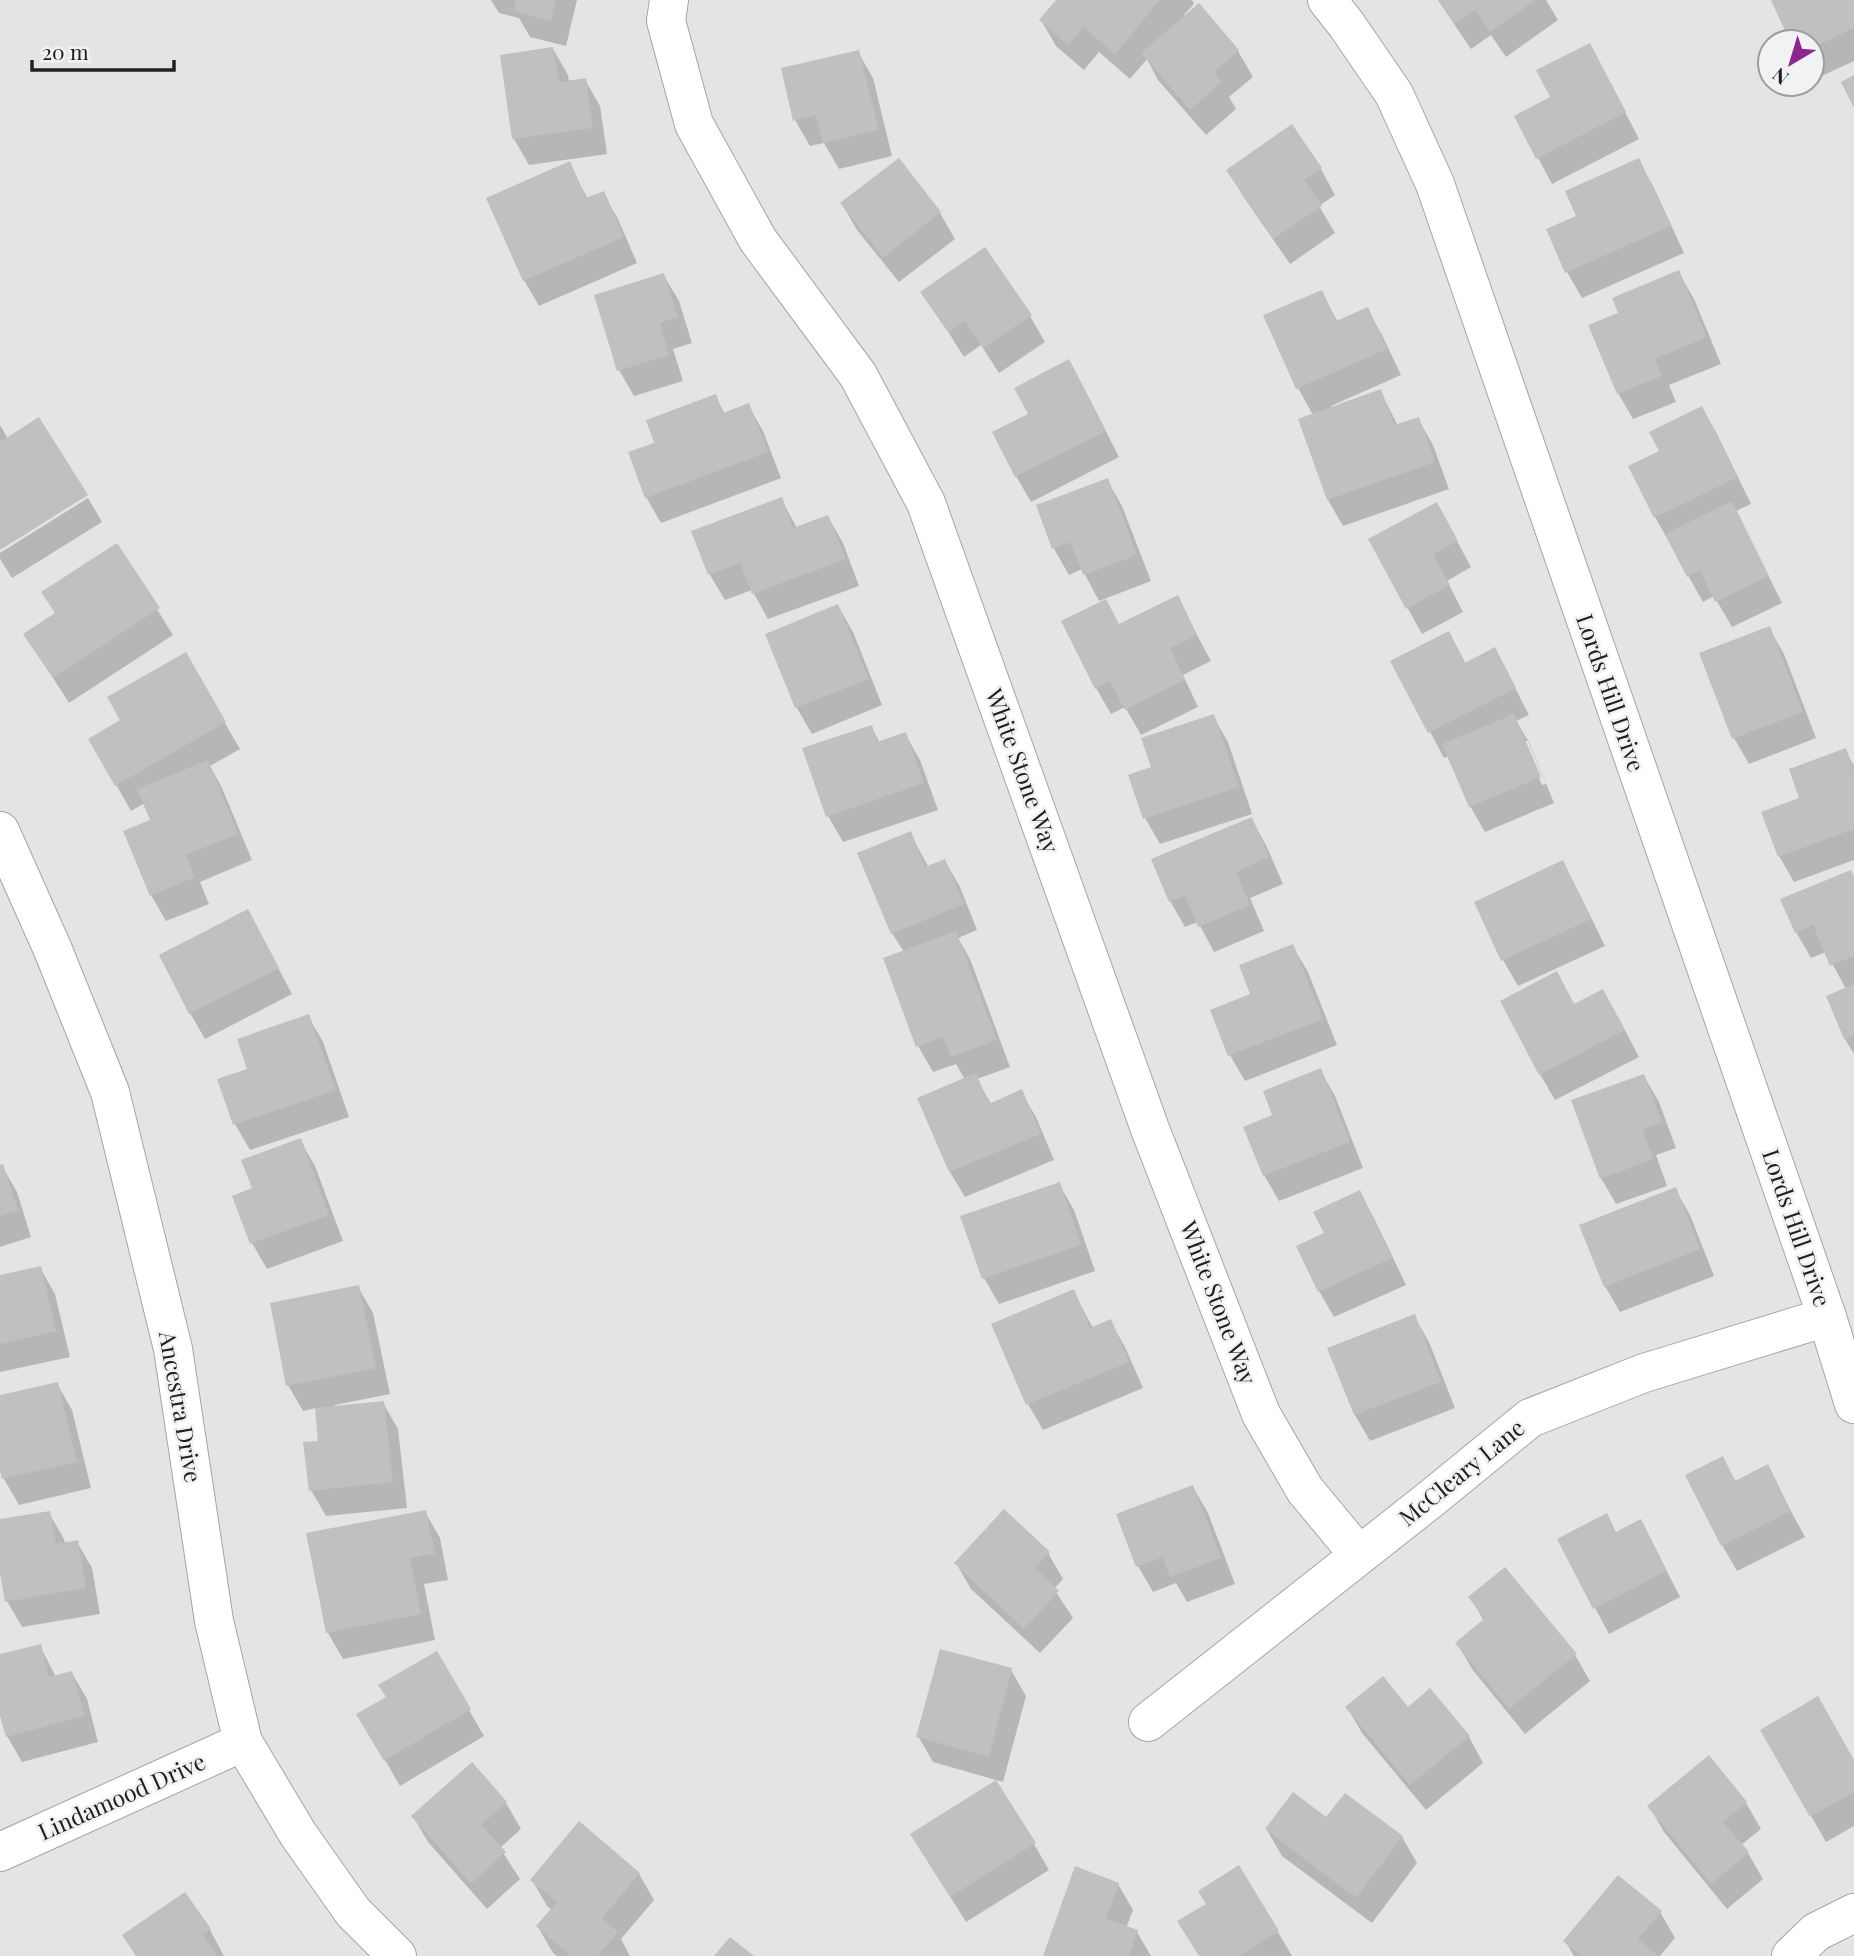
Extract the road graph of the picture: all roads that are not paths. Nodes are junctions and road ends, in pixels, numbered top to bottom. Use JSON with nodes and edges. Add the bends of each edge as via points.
{"nodes":[{"id":1,"x":669,"y":0,"type":"edge"},
{"id":2,"x":1327,"y":0,"type":"edge"},
{"id":3,"x":0,"y":831,"type":"edge"},
{"id":4,"x":1826,"y":1317,"type":"junction"},
{"id":5,"x":1854,"y":1404,"type":"edge"},
{"id":6,"x":1359,"y":1555,"type":"junction"},
{"id":7,"x":1148,"y":1722,"type":"dead end"},
{"id":8,"x":243,"y":1742,"type":"junction"},
{"id":9,"x":0,"y":1852,"type":"edge"},
{"id":10,"x":1854,"y":1913,"type":"edge"},
{"id":11,"x":397,"y":1956,"type":"edge"},
{"id":12,"x":1791,"y":1956,"type":"edge"}],
"edges":[{"from":1,"to":6,"type":"street","name":"White Stone Way","via":[[666,21],[694,124],[758,240],[858,375],[926,503],[1150,1129],[1261,1414],[1305,1490]]},
{"from":2,"to":4,"type":"street","name":"Lords Hill Drive","via":[[1394,94],[1435,184]]},
{"from":3,"to":8,"type":"street","name":"Ancestra Drive","via":[[110,1092],[173,1349],[214,1621]]},
{"from":4,"to":5,"type":"street","name":"Lords Hill Drive"},
{"from":4,"to":6,"type":"street","name":"McCleary Lane","via":[[1644,1373],[1530,1418]]},
{"from":6,"to":7,"type":"street","name":"McCleary Lane"},
{"from":8,"to":9,"type":"street","name":"Lindamood Drive"},
{"from":8,"to":11,"type":"street","name":"Ancestra Drive","via":[[298,1834],[353,1912]]},
{"from":10,"to":12,"type":"street","via":[[1816,1932]]}]}
